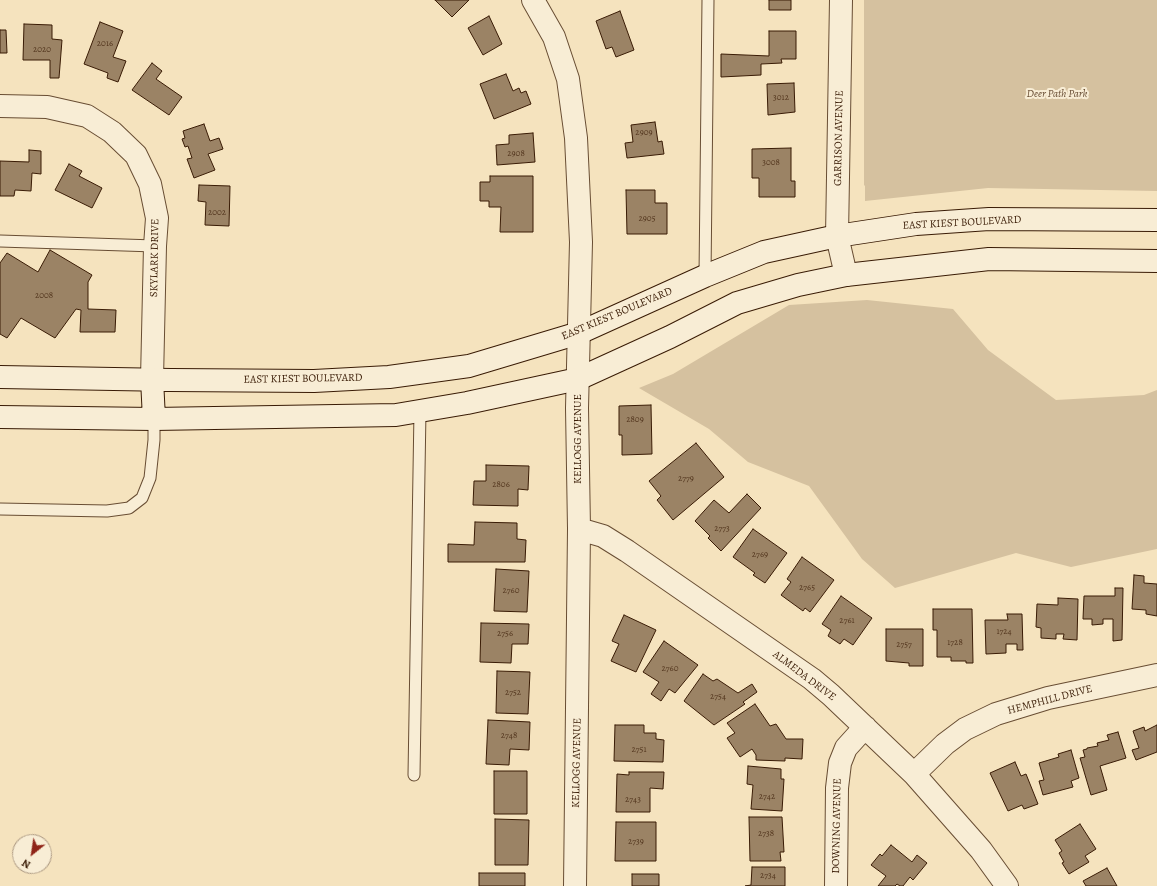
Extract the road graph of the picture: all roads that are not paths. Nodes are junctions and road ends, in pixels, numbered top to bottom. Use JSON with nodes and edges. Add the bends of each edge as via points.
{"nodes":[{"id":1,"x":533,"y":0,"type":"edge"},
{"id":2,"x":708,"y":0,"type":"edge"},
{"id":3,"x":841,"y":0,"type":"edge"},
{"id":4,"x":0,"y":106,"type":"edge"},
{"id":5,"x":1157,"y":220,"type":"edge"},
{"id":6,"x":837,"y":236,"type":"junction"},
{"id":7,"x":0,"y":241,"type":"edge"},
{"id":8,"x":155,"y":246,"type":"junction"},
{"id":9,"x":1157,"y":261,"type":"edge"},
{"id":10,"x":846,"y":275,"type":"junction"},
{"id":11,"x":705,"y":276,"type":"junction"},
{"id":12,"x":579,"y":333,"type":"junction"},
{"id":13,"x":0,"y":377,"type":"edge"},
{"id":14,"x":152,"y":379,"type":"junction"},
{"id":15,"x":578,"y":379,"type":"junction"},
{"id":16,"x":420,"y":411,"type":"junction"},
{"id":17,"x":0,"y":417,"type":"edge"},
{"id":18,"x":154,"y":419,"type":"junction"},
{"id":19,"x":0,"y":509,"type":"edge"},
{"id":20,"x":579,"y":529,"type":"junction"},
{"id":21,"x":1157,"y":675,"type":"edge"},
{"id":22,"x":865,"y":727,"type":"junction"},
{"id":23,"x":414,"y":774,"type":"dead end"},
{"id":24,"x":914,"y":774,"type":"junction"},
{"id":25,"x":575,"y":886,"type":"edge"},
{"id":26,"x":836,"y":886,"type":"edge"},
{"id":27,"x":1007,"y":886,"type":"edge"}],
"edges":[{"from":1,"to":12,"type":"street","name":"KELLOGG AVENUE","via":[[554,37],[568,79],[576,138],[581,242]]},
{"from":2,"to":11,"type":"lane"},
{"from":3,"to":6,"type":"street","name":"GARRISON AVENUE"},
{"from":4,"to":8,"type":"street","name":"SKYLARK DRIVE","via":[[47,107],[87,116],[112,132],[136,155],[150,184],[156,218]]},
{"from":5,"to":6,"type":"street","name":"EAST KIEST BOULEVARD","via":[[989,219],[916,224]]},
{"from":6,"to":10,"type":"street","name":"GARRISON AVENUE"},
{"from":6,"to":11,"type":"street","name":"EAST KIEST BOULEVARD","via":[[764,252]]},
{"from":7,"to":8,"type":"lane"},
{"from":8,"to":14,"type":"street","name":"SKYLARK DRIVE"},
{"from":9,"to":10,"type":"street","via":[[988,259]]},
{"from":10,"to":15,"type":"street","via":[[798,285],[737,304]]},
{"from":11,"to":12,"type":"street","name":"EAST KIEST BOULEVARD"},
{"from":12,"to":14,"type":"street","name":"EAST KIEST BOULEVARD","via":[[468,366],[389,377],[314,381]]},
{"from":12,"to":15,"type":"street","name":"KELLOGG AVENUE"},
{"from":13,"to":14,"type":"street","name":"EAST KIEST BOULEVARD"},
{"from":14,"to":18,"type":"street","name":"SKYLARK DRIVE"},
{"from":15,"to":16,"type":"street"},
{"from":15,"to":20,"type":"street","name":"KELLOGG AVENUE"},
{"from":16,"to":18,"type":"street","via":[[396,415]]},
{"from":16,"to":23,"type":"lane"},
{"from":17,"to":18,"type":"street"},
{"from":18,"to":19,"type":"lane","via":[[150,478],[142,498],[129,508],[106,511]]},
{"from":20,"to":22,"type":"street","name":"ALMEDA DRIVE","via":[[602,536],[627,551],[812,679]]},
{"from":20,"to":25,"type":"street","name":"KELLOGG AVENUE"},
{"from":21,"to":24,"type":"street","name":"HEMPHILL DRIVE","via":[[1048,698],[996,714],[965,729],[944,744]]},
{"from":22,"to":24,"type":"street","name":"ALMEDA DRIVE"},
{"from":22,"to":26,"type":"street","name":"DOWNING AVENUE","via":[[846,748],[840,763],[837,788]]},
{"from":24,"to":27,"type":"street","name":"ALMEDA DRIVE","via":[[981,850]]}]}
